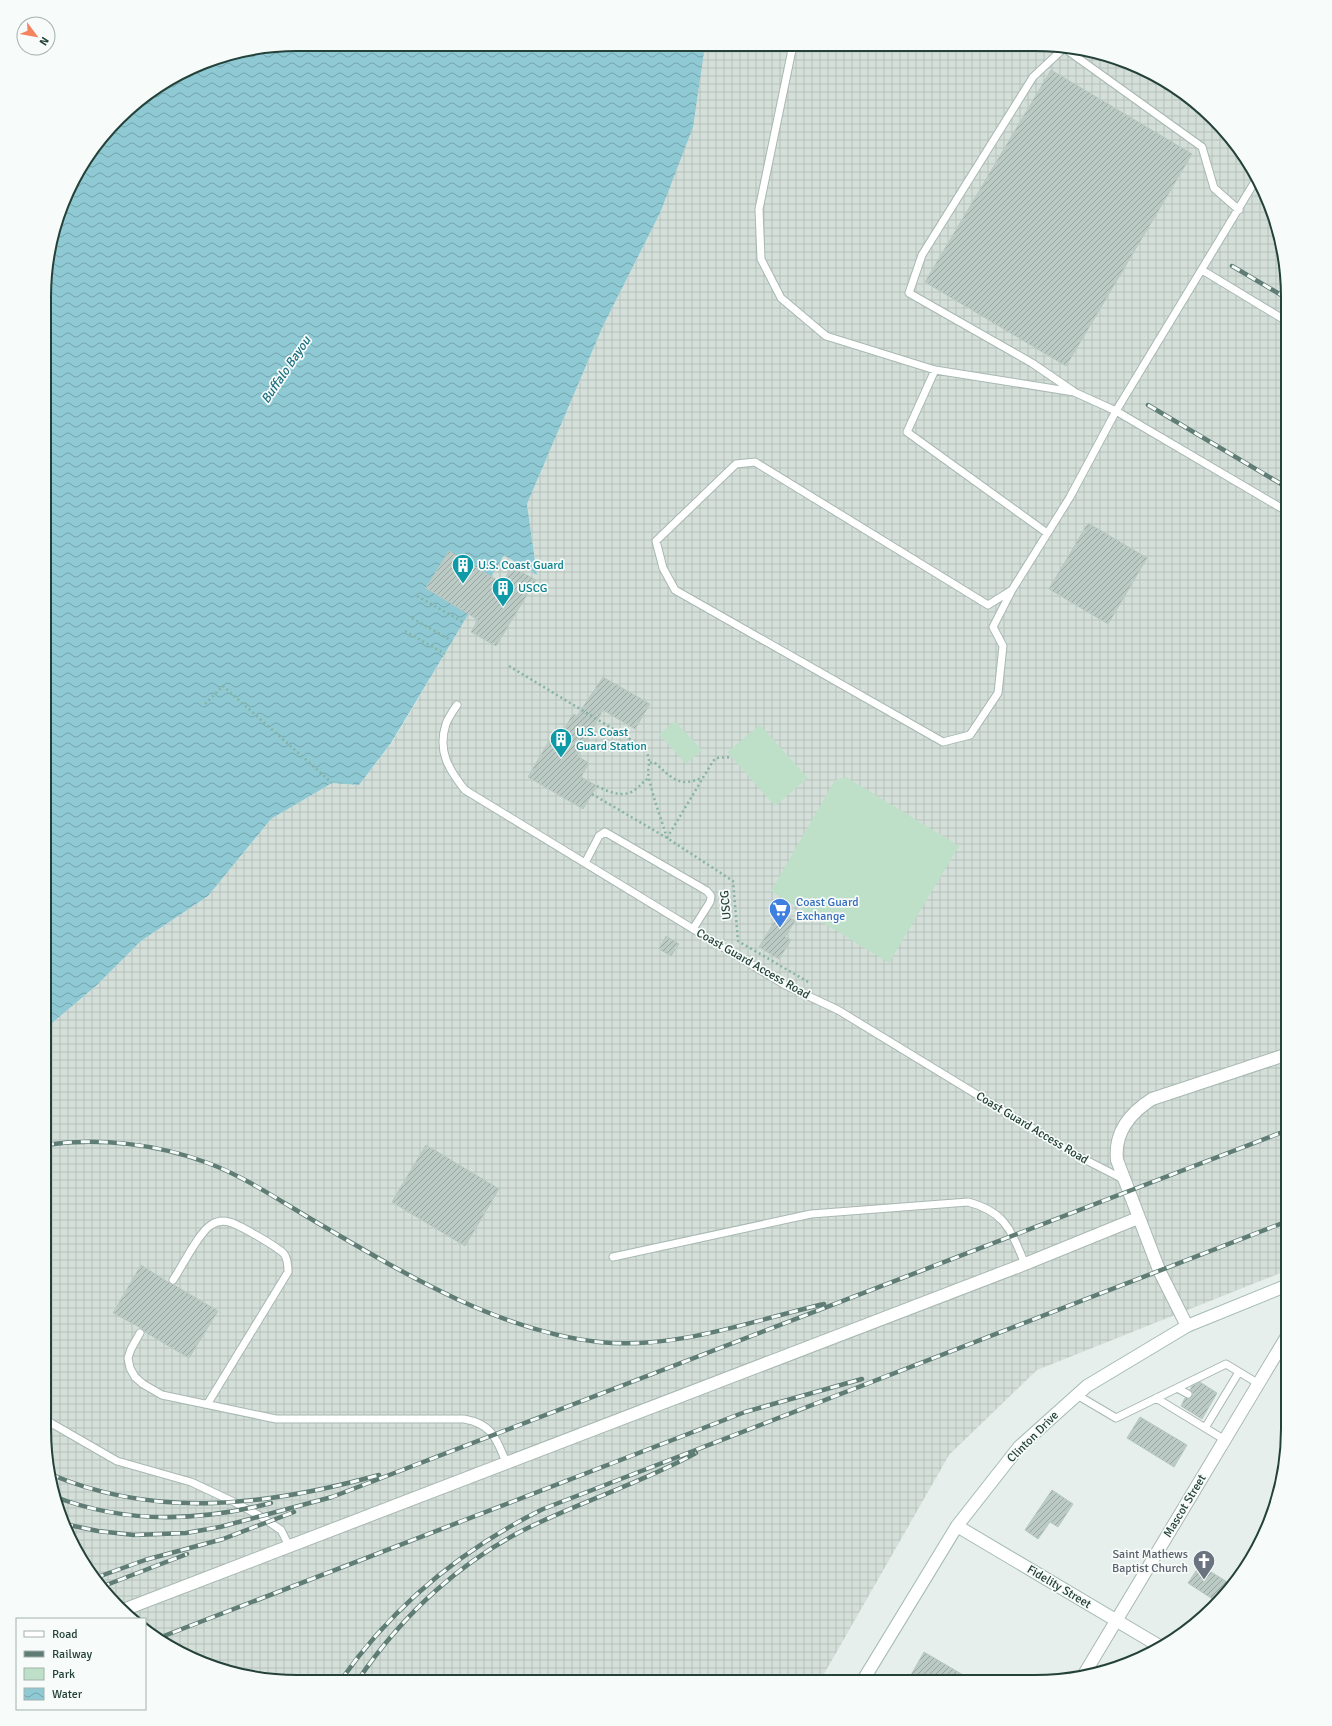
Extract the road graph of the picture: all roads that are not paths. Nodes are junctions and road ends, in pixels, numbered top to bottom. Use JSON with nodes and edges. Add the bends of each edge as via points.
{"nodes":[{"id":1,"x":792,"y":51,"type":"edge"},
{"id":2,"x":1059,"y":53,"type":"edge"},
{"id":3,"x":1072,"y":54,"type":"edge"},
{"id":4,"x":1254,"y":184,"type":"edge"},
{"id":5,"x":1239,"y":210,"type":"junction"},
{"id":6,"x":1202,"y":270,"type":"junction"},
{"id":7,"x":1281,"y":318,"type":"edge"},
{"id":8,"x":934,"y":370,"type":"junction"},
{"id":9,"x":1074,"y":392,"type":"junction"},
{"id":10,"x":1116,"y":411,"type":"junction"},
{"id":11,"x":1281,"y":508,"type":"edge"},
{"id":12,"x":1047,"y":533,"type":"junction"},
{"id":13,"x":1012,"y":590,"type":"junction"},
{"id":14,"x":457,"y":706,"type":"dead end"},
{"id":15,"x":585,"y":863,"type":"junction"},
{"id":16,"x":693,"y":929,"type":"junction"},
{"id":17,"x":1281,"y":1056,"type":"edge"},
{"id":18,"x":1125,"y":1180,"type":"junction"},
{"id":19,"x":1138,"y":1218,"type":"junction"},
{"id":20,"x":614,"y":1257,"type":"dead end"},
{"id":21,"x":1025,"y":1264,"type":"junction"},
{"id":22,"x":173,"y":1280,"type":"dead end"},
{"id":23,"x":1281,"y":1288,"type":"edge"},
{"id":24,"x":1187,"y":1326,"type":"junction"},
{"id":25,"x":140,"y":1333,"type":"dead end"},
{"id":26,"x":1281,"y":1348,"type":"edge"},
{"id":27,"x":1239,"y":1372,"type":"junction"},
{"id":28,"x":1259,"y":1384,"type":"junction"},
{"id":29,"x":1177,"y":1388,"type":"junction"},
{"id":30,"x":1188,"y":1394,"type":"dead end"},
{"id":31,"x":1077,"y":1395,"type":"junction"},
{"id":32,"x":1156,"y":1398,"type":"junction"},
{"id":33,"x":208,"y":1403,"type":"junction"},
{"id":34,"x":51,"y":1423,"type":"edge"},
{"id":35,"x":1205,"y":1428,"type":"junction"},
{"id":36,"x":1225,"y":1440,"type":"junction"},
{"id":37,"x":506,"y":1462,"type":"junction"},
{"id":38,"x":957,"y":1526,"type":"junction"},
{"id":39,"x":289,"y":1546,"type":"junction"},
{"id":40,"x":128,"y":1608,"type":"edge"},
{"id":41,"x":1116,"y":1621,"type":"junction"},
{"id":42,"x":1155,"y":1644,"type":"edge"},
{"id":43,"x":1087,"y":1669,"type":"edge"},
{"id":44,"x":866,"y":1675,"type":"edge"}],
"edges":[{"from":1,"to":8,"type":"lane","via":[[760,209],[761,259],[781,298],[826,336]]},
{"from":2,"to":9,"type":"lane","via":[[1034,77],[922,255],[909,293],[1032,363]]},
{"from":3,"to":5,"type":"lane","via":[[1202,148],[1214,188]]},
{"from":4,"to":5,"type":"lane"},
{"from":5,"to":6,"type":"lane"},
{"from":6,"to":7,"type":"lane"},
{"from":6,"to":10,"type":"lane"},
{"from":8,"to":9,"type":"lane"},
{"from":8,"to":12,"type":"lane","via":[[907,432]]},
{"from":9,"to":10,"type":"lane"},
{"from":10,"to":11,"type":"lane"},
{"from":10,"to":12,"type":"lane","via":[[1070,497]]},
{"from":12,"to":13,"type":"lane"},
{"from":13,"to":13,"type":"lane","via":[[993,627],[1003,646],[998,693],[970,735],[943,742],[675,590],[663,568],[656,541],[736,464],[755,462],[988,604]]},
{"from":14,"to":15,"type":"lane","name":"Coast Guard Access Road","via":[[446,724],[443,751],[451,772],[460,784],[465,790]]},
{"from":15,"to":16,"type":"lane","name":"Coast Guard Access Road"},
{"from":15,"to":16,"type":"lane","via":[[599,836],[605,832],[707,891],[711,896],[710,902]]},
{"from":16,"to":18,"type":"lane","name":"Coast Guard Access Road","via":[[785,985],[838,1010],[1076,1155]]},
{"from":17,"to":18,"type":"street","via":[[1170,1092],[1138,1108],[1119,1135],[1116,1148],[1117,1160]]},
{"from":18,"to":19,"type":"street"},
{"from":19,"to":21,"type":"street"},
{"from":19,"to":24,"type":"street","via":[[1159,1270]]},
{"from":20,"to":21,"type":"lane","via":[[811,1214],[968,1202],[984,1206],[1002,1219],[1013,1236]]},
{"from":21,"to":37,"type":"street"},
{"from":22,"to":33,"type":"lane","via":[[203,1233],[210,1225],[220,1220],[230,1222],[277,1248],[285,1255],[288,1264],[288,1272]]},
{"from":23,"to":24,"type":"street","name":"Clinton Drive"},
{"from":24,"to":31,"type":"street","name":"Clinton Drive","via":[[1087,1386]]},
{"from":25,"to":33,"type":"lane","via":[[128,1358],[135,1377],[162,1395]]},
{"from":26,"to":28,"type":"street","name":"Mascot Street"},
{"from":27,"to":28,"type":"lane"},
{"from":27,"to":29,"type":"lane","via":[[1226,1364]]},
{"from":27,"to":35,"type":"lane","via":[[1212,1409]]},
{"from":28,"to":36,"type":"street","name":"Mascot Street"},
{"from":29,"to":30,"type":"lane"},
{"from":29,"to":32,"type":"lane"},
{"from":31,"to":32,"type":"lane","via":[[1116,1418]]},
{"from":31,"to":38,"type":"street","name":"Clinton Drive","via":[[1019,1448]]},
{"from":32,"to":35,"type":"lane"},
{"from":33,"to":37,"type":"lane","via":[[276,1419],[464,1419],[477,1422],[490,1430]]},
{"from":34,"to":39,"type":"lane","via":[[117,1461],[191,1482],[234,1502],[281,1530]]},
{"from":35,"to":36,"type":"lane"},
{"from":36,"to":41,"type":"street","name":"Mascot Street"},
{"from":37,"to":39,"type":"street"},
{"from":38,"to":41,"type":"street","name":"Fidelity Street"},
{"from":38,"to":44,"type":"street","name":"Clinton Drive"},
{"from":39,"to":40,"type":"street"},
{"from":41,"to":42,"type":"street","name":"Fidelity Street"},
{"from":41,"to":43,"type":"street","name":"Mascot Street"}]}
